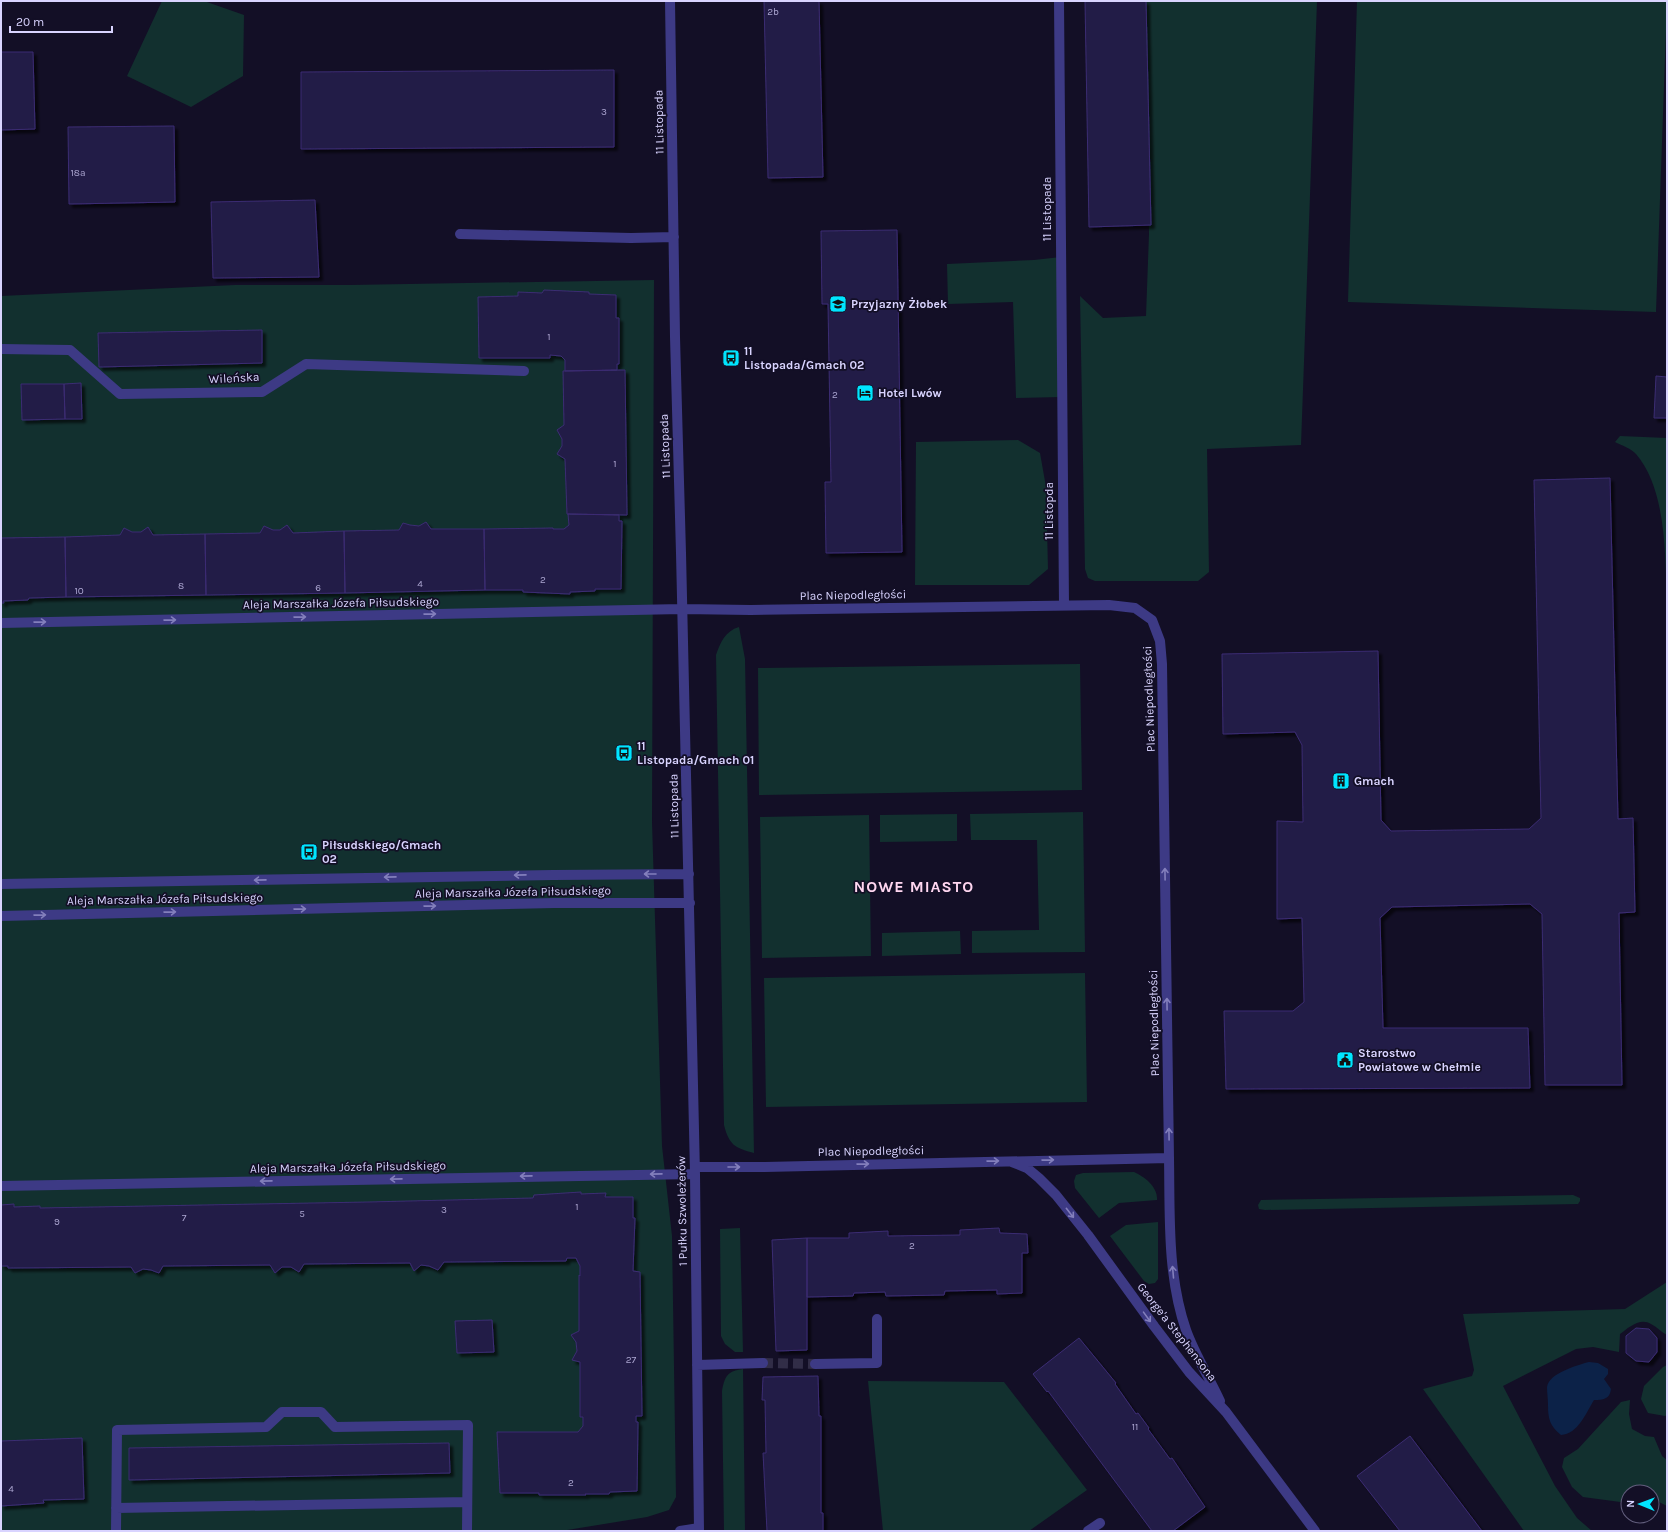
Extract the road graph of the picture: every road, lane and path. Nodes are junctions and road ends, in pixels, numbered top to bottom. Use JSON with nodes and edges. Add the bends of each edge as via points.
{"nodes":[{"id":1,"x":670,"y":1,"type":"edge"},
{"id":2,"x":1059,"y":1,"type":"edge"},
{"id":3,"x":460,"y":234,"type":"dead end"},
{"id":4,"x":674,"y":237,"type":"junction"},
{"id":5,"x":1,"y":349,"type":"edge"},
{"id":6,"x":524,"y":371,"type":"dead end"},
{"id":7,"x":1062,"y":418,"type":"joint"},
{"id":8,"x":1064,"y":605,"type":"junction"},
{"id":9,"x":682,"y":609,"type":"junction"},
{"id":10,"x":1,"y":623,"type":"edge"},
{"id":11,"x":689,"y":874,"type":"junction"},
{"id":12,"x":1,"y":884,"type":"edge"},
{"id":13,"x":689,"y":890,"type":"joint"},
{"id":14,"x":690,"y":903,"type":"junction"},
{"id":15,"x":1,"y":916,"type":"edge"},
{"id":16,"x":1169,"y":1158,"type":"junction"},
{"id":17,"x":1009,"y":1161,"type":"junction"},
{"id":18,"x":695,"y":1170,"type":"junction"},
{"id":19,"x":1,"y":1186,"type":"edge"},
{"id":20,"x":877,"y":1319,"type":"dead end"},
{"id":21,"x":763,"y":1363,"type":"tunnel mouth"},
{"id":22,"x":815,"y":1364,"type":"tunnel mouth"},
{"id":23,"x":697,"y":1365,"type":"junction"},
{"id":24,"x":1226,"y":1412,"type":"junction"},
{"id":25,"x":467,"y":1502,"type":"junction"},
{"id":26,"x":116,"y":1508,"type":"junction"},
{"id":27,"x":1100,"y":1523,"type":"dead end"},
{"id":28,"x":699,"y":1529,"type":"edge"},
{"id":29,"x":116,"y":1531,"type":"edge"},
{"id":30,"x":467,"y":1531,"type":"edge"},
{"id":31,"x":680,"y":1531,"type":"edge"},
{"id":32,"x":1088,"y":1531,"type":"edge"},
{"id":33,"x":1315,"y":1531,"type":"edge"}],
"edges":[{"from":1,"to":4,"type":"street","name":"11 Listopada"},
{"from":2,"to":7,"type":"street","name":"11 Listopada"},
{"from":3,"to":4,"type":"street"},
{"from":4,"to":9,"type":"street","name":"11 Listopada"},
{"from":5,"to":6,"type":"street","name":"Wileńska","via":[[70,350],[120,394],[262,392],[306,364]]},
{"from":7,"to":8,"type":"street","name":"11 Listopda"},
{"from":8,"to":9,"type":"street","name":"Plac Niepodległości"},
{"from":16,"to":8,"type":"street","name":"Plac Niepodległości","one_way":true,"via":[[1160,641],[1152,620],[1135,608]]},
{"from":10,"to":9,"type":"street","name":"Aleja Marszałka Józefa Piłsudskiego","one_way":true},
{"from":9,"to":11,"type":"street","name":"11 Listopada"},
{"from":11,"to":12,"type":"street","name":"Aleja Marszałka Józefa Piłsudskiego","one_way":true},
{"from":11,"to":13,"type":"street","name":"11 Listopada"},
{"from":13,"to":14,"type":"street","name":"1 Pułku Szwoleżerów"},
{"from":15,"to":14,"type":"street","name":"Aleja Marszałka Józefa Piłsudskiego","one_way":true},
{"from":14,"to":18,"type":"street","name":"1 Pułku Szwoleżerów"},
{"from":17,"to":16,"type":"street","name":"Plac Niepodległości","one_way":true},
{"from":24,"to":16,"type":"street","name":"Plac Niepodległości","one_way":true,"via":[[1186,1330],[1175,1289]]},
{"from":18,"to":17,"type":"street","name":"Plac Niepodległości","one_way":true},
{"from":17,"to":24,"type":"street","name":"George'a Stephensona","one_way":true,"via":[[1026,1168],[1056,1195],[1189,1372]]},
{"from":18,"to":19,"type":"street","name":"Aleja Marszałka Józefa Piłsudskiego","one_way":true},
{"from":18,"to":23,"type":"street","name":"1 Pułku Szwoleżerów"},
{"from":20,"to":22,"type":"street","via":[[877,1363]]},
{"from":21,"to":23,"type":"street"},
{"from":23,"to":28,"type":"street","name":"1 Pułku Szwoleżerów"},
{"from":24,"to":33,"type":"street","name":"George'a Stephensona"},
{"from":25,"to":26,"type":"street"},
{"from":25,"to":26,"type":"street","via":[[468,1425],[335,1427],[321,1412],[282,1412],[266,1427],[117,1430]]},
{"from":25,"to":30,"type":"street"},
{"from":26,"to":29,"type":"street"},
{"from":27,"to":32,"type":"street"},
{"from":28,"to":31,"type":"street"}]}
